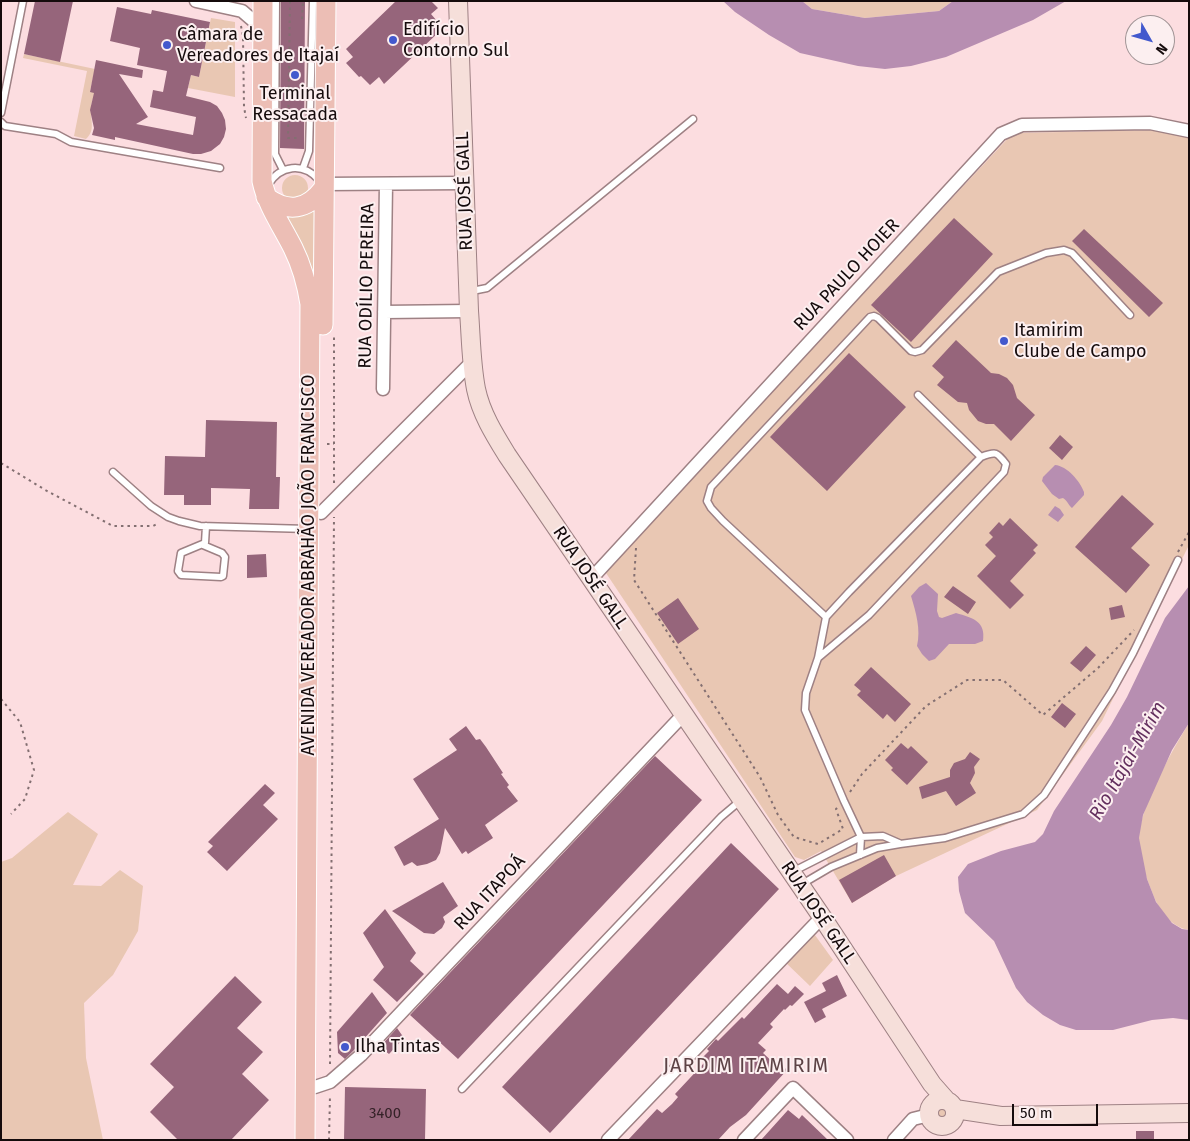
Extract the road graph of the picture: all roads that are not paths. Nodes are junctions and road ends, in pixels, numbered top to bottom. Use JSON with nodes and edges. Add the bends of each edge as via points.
{"nodes":[{"id":1,"x":23,"y":1,"type":"edge"},
{"id":2,"x":196,"y":1,"type":"edge"},
{"id":3,"x":262,"y":1,"type":"edge"},
{"id":4,"x":276,"y":1,"type":"edge"},
{"id":5,"x":313,"y":1,"type":"edge"},
{"id":6,"x":326,"y":1,"type":"edge"},
{"id":7,"x":458,"y":1,"type":"edge"},
{"id":8,"x":241,"y":16,"type":"junction"},
{"id":9,"x":263,"y":29,"type":"junction"},
{"id":10,"x":1,"y":113,"type":"edge"},
{"id":11,"x":693,"y":119,"type":"dead end"},
{"id":12,"x":1,"y":122,"type":"edge"},
{"id":13,"x":1189,"y":132,"type":"edge"},
{"id":14,"x":220,"y":168,"type":"dead end"},
{"id":15,"x":303,"y":168,"type":"junction"},
{"id":16,"x":283,"y":170,"type":"junction"},
{"id":17,"x":465,"y":183,"type":"junction"},
{"id":18,"x":386,"y":184,"type":"junction"},
{"id":19,"x":323,"y":187,"type":"junction"},
{"id":20,"x":265,"y":194,"type":"junction"},
{"id":21,"x":468,"y":290,"type":"junction"},
{"id":22,"x":469,"y":311,"type":"junction"},
{"id":23,"x":384,"y":312,"type":"junction"},
{"id":24,"x":1130,"y":314,"type":"dead end"},
{"id":25,"x":472,"y":362,"type":"junction"},
{"id":26,"x":383,"y":389,"type":"dead end"},
{"id":27,"x":918,"y":395,"type":"dead end"},
{"id":28,"x":982,"y":457,"type":"junction"},
{"id":29,"x":113,"y":472,"type":"dead end"},
{"id":30,"x":328,"y":511,"type":"junction"},
{"id":31,"x":206,"y":526,"type":"junction"},
{"id":32,"x":309,"y":529,"type":"junction"},
{"id":33,"x":203,"y":545,"type":"junction"},
{"id":34,"x":1177,"y":558,"type":"road end"},
{"id":35,"x":591,"y":579,"type":"junction"},
{"id":36,"x":826,"y":617,"type":"junction"},
{"id":37,"x":818,"y":658,"type":"junction"},
{"id":38,"x":684,"y":715,"type":"junction"},
{"id":39,"x":741,"y":800,"type":"junction"},
{"id":40,"x":861,"y":837,"type":"junction"},
{"id":41,"x":900,"y":844,"type":"junction"},
{"id":42,"x":860,"y":855,"type":"junction"},
{"id":43,"x":795,"y":879,"type":"junction"},
{"id":44,"x":822,"y":918,"type":"junction"},
{"id":45,"x":322,"y":1084,"type":"junction"},
{"id":46,"x":462,"y":1090,"type":"dead end"},
{"id":47,"x":1189,"y":1113,"type":"edge"},
{"id":48,"x":943,"y":1120,"type":"edge"},
{"id":49,"x":305,"y":1140,"type":"edge"},
{"id":50,"x":315,"y":1140,"type":"edge"},
{"id":51,"x":608,"y":1140,"type":"edge"},
{"id":52,"x":744,"y":1140,"type":"edge"},
{"id":53,"x":847,"y":1140,"type":"edge"},
{"id":54,"x":894,"y":1140,"type":"edge"}],
"edges":[{"from":1,"to":10,"type":"lane"},
{"from":2,"to":8,"type":"street"},
{"from":3,"to":8,"type":"street"},
{"from":3,"to":9,"type":"main road","name":"AVENIDA VEREADOR ABRAHÃO JOÃO FRANCISCO"},
{"from":4,"to":16,"type":"lane","via":[[275,154]]},
{"from":5,"to":15,"type":"lane","via":[[308,151]]},
{"from":6,"to":19,"type":"main road","name":"AVENIDA VEREADOR ABRAHÃO JOÃO FRANCISCO"},
{"from":7,"to":17,"type":"main road","name":"RUA JOSÉ GALL"},
{"from":8,"to":9,"type":"street"},
{"from":9,"to":20,"type":"main road","name":"AVENIDA VEREADOR ABRAHÃO JOÃO FRANCISCO","via":[[261,170]]},
{"from":11,"to":21,"type":"lane","via":[[487,288]]},
{"from":12,"to":14,"type":"lane","via":[[6,126],[56,134],[71,142]]},
{"from":13,"to":35,"type":"street","name":"RUA PAULO HOIER","via":[[1150,124],[1022,125],[1001,134]]},
{"from":15,"to":16,"type":"lane"},
{"from":15,"to":19,"type":"lane","via":[[314,174]]},
{"from":16,"to":20,"type":"lane","via":[[272,179]]},
{"from":17,"to":18,"type":"street"},
{"from":17,"to":21,"type":"main road","name":"RUA JOSÉ GALL"},
{"from":18,"to":19,"type":"street"},
{"from":18,"to":23,"type":"street","name":"RUA ODÍLIO PEREIRA"},
{"from":19,"to":20,"type":"main road","via":[[313,200],[296,207],[278,204]]},
{"from":19,"to":30,"type":"main road","name":"AVENIDA VEREADOR ABRAHÃO JOÃO FRANCISCO"},
{"from":20,"to":32,"type":"main road","name":"AVENIDA VEREADOR ABRAHÃO JOÃO FRANCISCO","via":[[302,268],[310,304]]},
{"from":21,"to":22,"type":"main road","name":"RUA JOSÉ GALL"},
{"from":22,"to":23,"type":"street"},
{"from":22,"to":25,"type":"main road","name":"RUA JOSÉ GALL"},
{"from":23,"to":26,"type":"street","name":"RUA ODÍLIO PEREIRA"},
{"from":24,"to":36,"type":"lane","via":[[1072,253],[1064,250],[1046,253],[998,272],[922,350],[911,351],[878,318],[870,317],[711,487],[707,501],[723,521]]},
{"from":25,"to":30,"type":"street"},
{"from":25,"to":35,"type":"main road","name":"RUA JOSÉ GALL","via":[[476,389],[493,432]]},
{"from":27,"to":28,"type":"lane"},
{"from":28,"to":36,"type":"lane"},
{"from":28,"to":37,"type":"lane","via":[[992,452],[998,454],[1006,464],[1004,472],[869,615]]},
{"from":29,"to":31,"type":"lane","via":[[168,517]]},
{"from":30,"to":45,"type":"main road","name":"AVENIDA VEREADOR ABRAHÃO JOÃO FRANCISCO"},
{"from":31,"to":32,"type":"lane"},
{"from":31,"to":33,"type":"lane"},
{"from":32,"to":49,"type":"main road","name":"AVENIDA VEREADOR ABRAHÃO JOÃO FRANCISCO"},
{"from":33,"to":33,"type":"lane","via":[[181,553],[179,573],[221,578],[224,576],[225,557]]},
{"from":34,"to":41,"type":"lane","via":[[1112,691],[1044,795],[1023,814],[945,838]]},
{"from":35,"to":38,"type":"main road","name":"RUA JOSÉ GALL"},
{"from":36,"to":37,"type":"lane"},
{"from":37,"to":40,"type":"lane","via":[[806,693],[805,710]]},
{"from":38,"to":39,"type":"main road","name":"RUA JOSÉ GALL"},
{"from":38,"to":45,"type":"street","name":"RUA ITAPOÁ","via":[[374,1040]]},
{"from":39,"to":43,"type":"main road","name":"RUA JOSÉ GALL"},
{"from":39,"to":46,"type":"lane","via":[[721,817]]},
{"from":40,"to":41,"type":"lane","via":[[883,836]]},
{"from":40,"to":42,"type":"lane"},
{"from":40,"to":43,"type":"lane"},
{"from":41,"to":42,"type":"lane"},
{"from":42,"to":43,"type":"lane"},
{"from":43,"to":44,"type":"main road","name":"RUA JOSÉ GALL"},
{"from":44,"to":48,"type":"main road","name":"RUA JOSÉ GALL","via":[[932,1084]]},
{"from":44,"to":51,"type":"street"},
{"from":45,"to":50,"type":"main road","name":"AVENIDA VEREADOR ABRAHÃO JOÃO FRANCISCO"},
{"from":47,"to":48,"type":"main road","via":[[988,1115]]},
{"from":48,"to":54,"type":"street","via":[[913,1119]]},
{"from":52,"to":53,"type":"street","via":[[793,1088]]}]}
